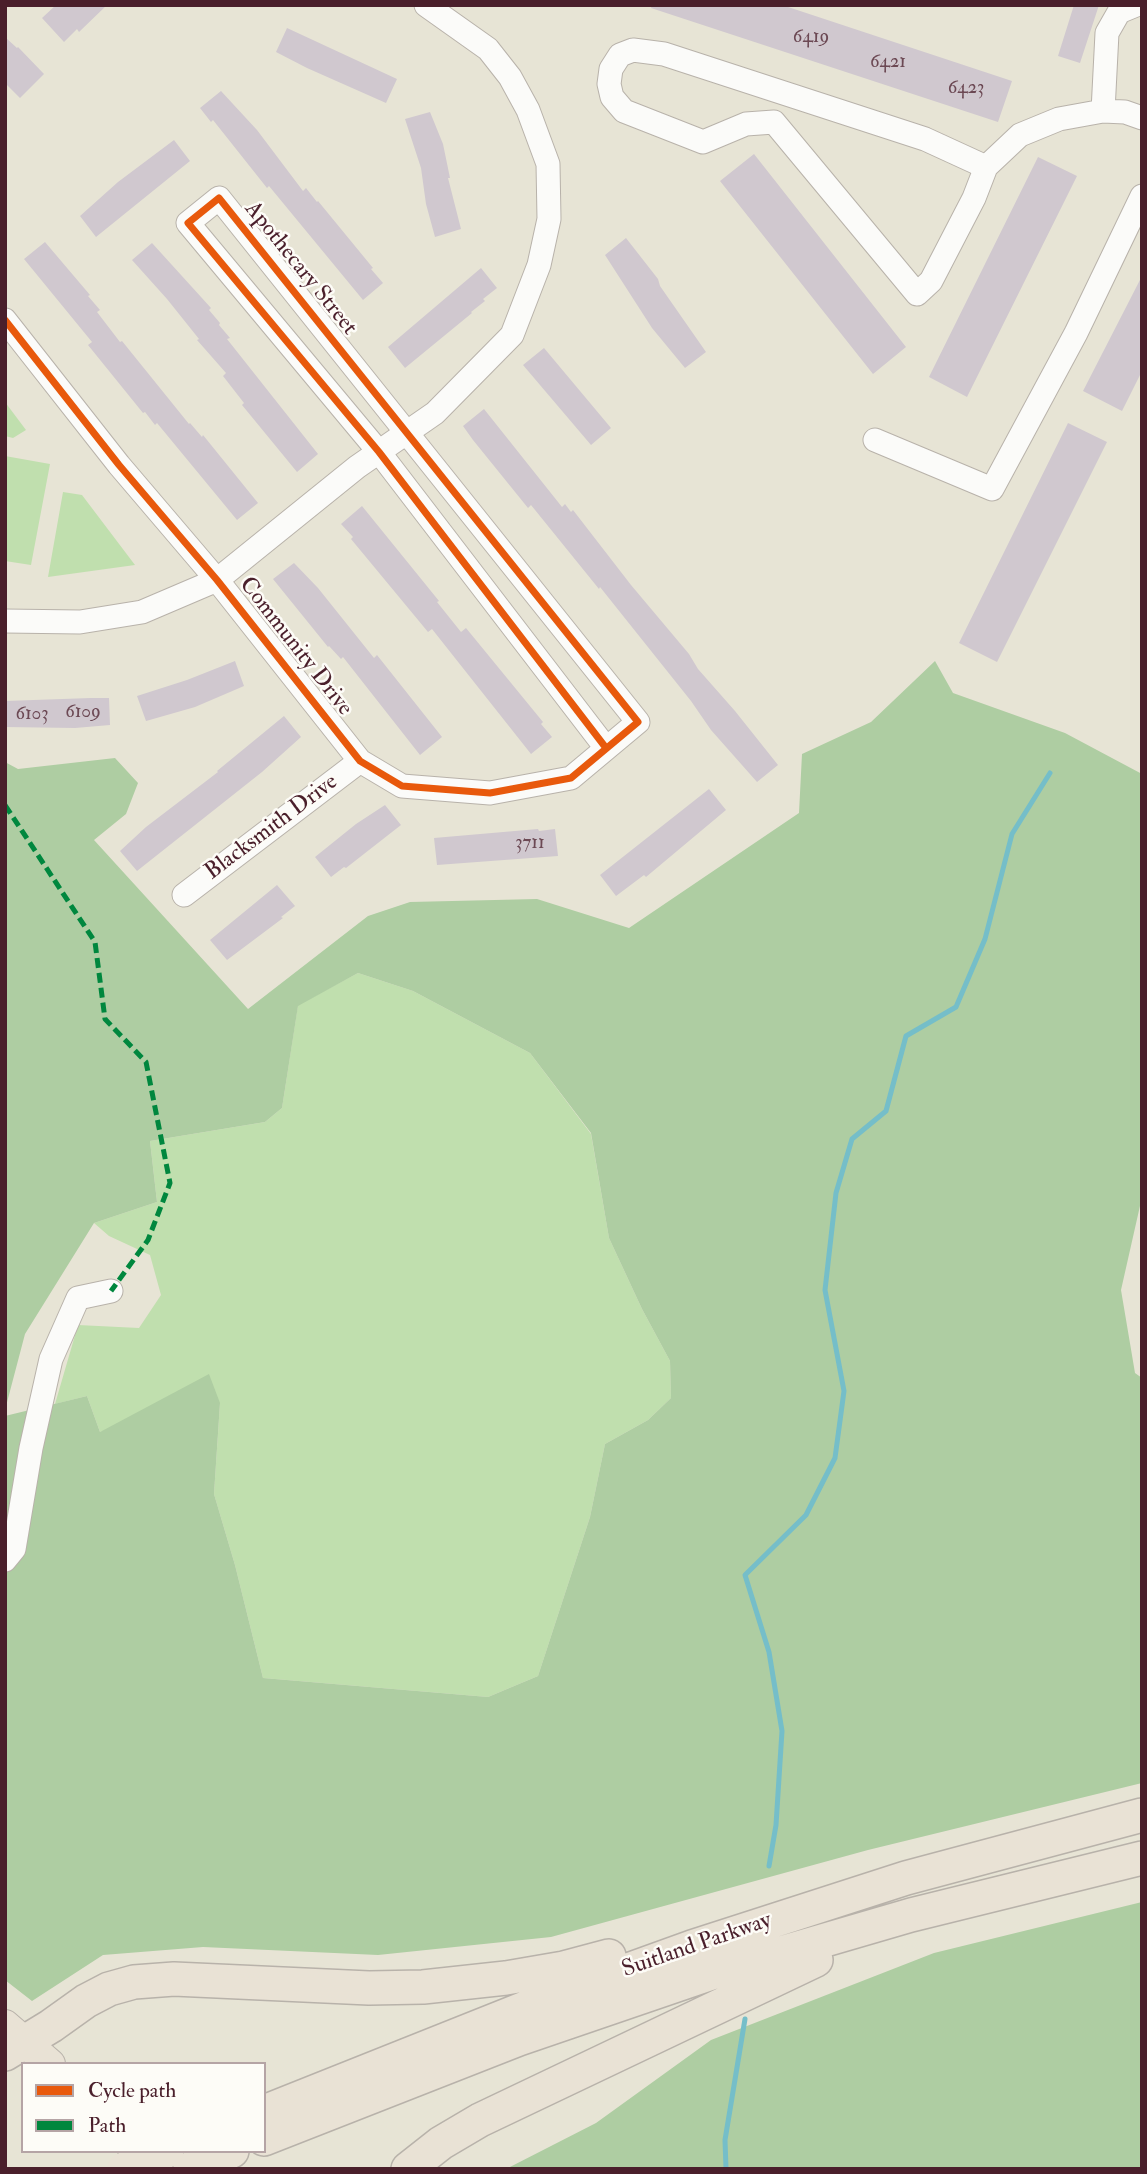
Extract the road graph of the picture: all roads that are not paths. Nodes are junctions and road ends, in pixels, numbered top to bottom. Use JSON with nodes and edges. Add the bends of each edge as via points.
{"nodes":[{"id":1,"x":426,"y":5,"type":"edge"},
{"id":2,"x":1136,"y":5,"type":"edge"},
{"id":3,"x":781,"y":92,"type":"junction"},
{"id":4,"x":1103,"y":111,"type":"junction"},
{"id":5,"x":1142,"y":118,"type":"edge"},
{"id":6,"x":774,"y":121,"type":"junction"},
{"id":7,"x":986,"y":167,"type":"junction"},
{"id":8,"x":1142,"y":196,"type":"edge"},
{"id":9,"x":5,"y":320,"type":"edge"},
{"id":10,"x":407,"y":432,"type":"junction"},
{"id":11,"x":875,"y":440,"type":"dead end"},
{"id":12,"x":379,"y":452,"type":"junction"},
{"id":13,"x":218,"y":580,"type":"junction"},
{"id":14,"x":5,"y":621,"type":"edge"},
{"id":15,"x":638,"y":722,"type":"joint"},
{"id":16,"x":606,"y":748,"type":"junction"},
{"id":17,"x":360,"y":761,"type":"junction"},
{"id":18,"x":184,"y":895,"type":"dead end"},
{"id":19,"x":111,"y":1291,"type":"dead end"},
{"id":20,"x":5,"y":1560,"type":"edge"},
{"id":21,"x":1142,"y":1815,"type":"edge"},
{"id":22,"x":1142,"y":1858,"type":"edge"},
{"id":23,"x":1015,"y":1887,"type":"junction"},
{"id":24,"x":835,"y":1899,"type":"junction"},
{"id":25,"x":21,"y":2046,"type":"edge"},
{"id":26,"x":266,"y":2111,"type":"edge"},
{"id":27,"x":266,"y":2138,"type":"edge"},
{"id":28,"x":148,"y":2153,"type":"edge"},
{"id":29,"x":162,"y":2153,"type":"edge"},
{"id":30,"x":227,"y":2153,"type":"edge"},
{"id":31,"x":124,"y":2169,"type":"edge"},
{"id":32,"x":166,"y":2169,"type":"edge"},
{"id":33,"x":189,"y":2169,"type":"edge"},
{"id":34,"x":408,"y":2169,"type":"edge"}],
"edges":[{"from":1,"to":10,"type":"street","via":[[488,49],[510,77],[548,164],[549,219],[539,265],[512,335],[435,413]]},
{"from":2,"to":4,"type":"street","via":[[1119,12],[1107,33]]},
{"from":3,"to":6,"type":"street"},
{"from":3,"to":6,"type":"street","via":[[664,54],[633,50],[620,55],[611,69],[612,97],[624,111],[703,142],[746,124]]},
{"from":3,"to":7,"type":"street","via":[[925,139]]},
{"from":4,"to":5,"type":"street"},
{"from":4,"to":7,"type":"street","via":[[1059,119],[1020,135]]},
{"from":6,"to":7,"type":"street","via":[[917,294],[931,281]]},
{"from":8,"to":11,"type":"street","via":[[992,489]]},
{"from":9,"to":13,"type":"street","name":"Community Drive","via":[[119,465]]},
{"from":10,"to":12,"type":"street"},
{"from":10,"to":12,"type":"street","name":"Apothecary Street","via":[[219,198],[188,223]]},
{"from":10,"to":15,"type":"street","name":"Apothecary Street"},
{"from":12,"to":13,"type":"street"},
{"from":12,"to":16,"type":"street","name":"Apothecary Street"},
{"from":13,"to":14,"type":"street","via":[[142,612],[80,622]]},
{"from":13,"to":17,"type":"street","name":"Community Drive"},
{"from":15,"to":16,"type":"street","name":"Community Drive"},
{"from":16,"to":17,"type":"street","name":"Community Drive","via":[[571,778],[490,793],[402,786]]},
{"from":17,"to":18,"type":"street","name":"Blacksmith Drive"},
{"from":19,"to":20,"type":"street","via":[[78,1298],[51,1359],[14,1549]]},
{"from":21,"to":24,"type":"highway","name":"Suitland Parkway"},
{"from":22,"to":23,"type":"highway","name":"Suitland Parkway"},
{"from":23,"to":27,"type":"highway","name":"Suitland Parkway","via":[[809,1944],[611,2007]]},
{"from":23,"to":34,"type":"highway","via":[[775,1978],[480,2120]]},
{"from":24,"to":25,"type":"highway","via":[[729,1917],[593,1961],[477,1982],[423,1987],[181,1979],[134,1982],[86,2001]]},
{"from":24,"to":26,"type":"highway","name":"Suitland Parkway","via":[[592,1982]]},
{"from":28,"to":32,"type":"main road"},
{"from":29,"to":31,"type":"highway","bridge":true},
{"from":30,"to":33,"type":"highway"}]}
